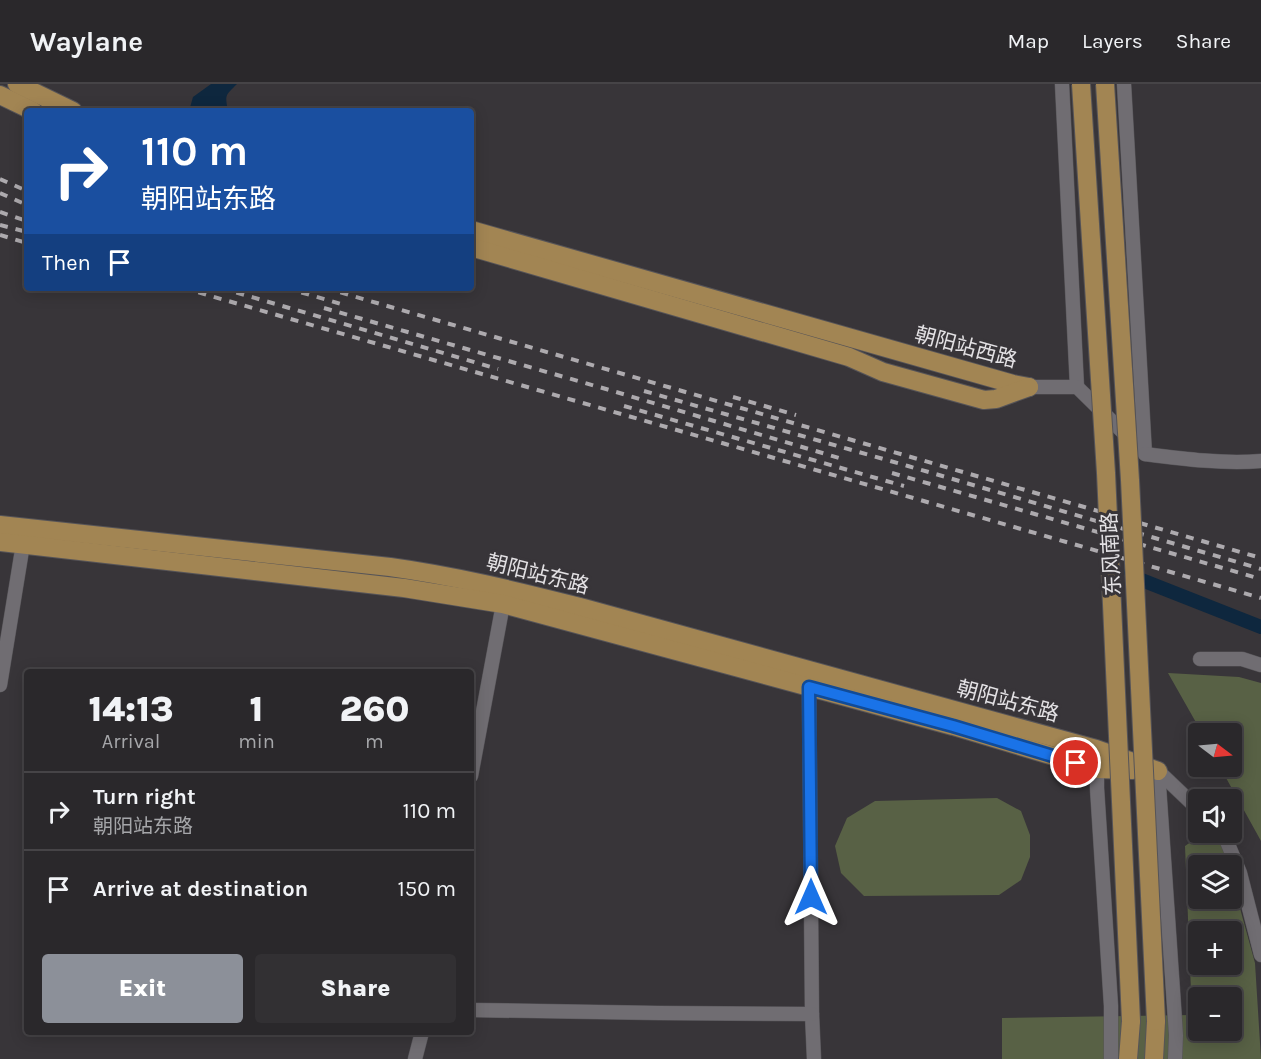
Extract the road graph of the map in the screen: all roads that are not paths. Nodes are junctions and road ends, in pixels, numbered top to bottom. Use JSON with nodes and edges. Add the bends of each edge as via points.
{"nodes":[{"id":1,"x":17,"y":84,"type":"edge"},
{"id":2,"x":1062,"y":84,"type":"edge"},
{"id":3,"x":1081,"y":84,"type":"edge"},
{"id":4,"x":1105,"y":84,"type":"edge"},
{"id":5,"x":1124,"y":84,"type":"edge"},
{"id":6,"x":0,"y":95,"type":"edge"},
{"id":7,"x":27,"y":108,"type":"edge"},
{"id":8,"x":67,"y":108,"type":"edge"},
{"id":9,"x":474,"y":231,"type":"edge"},
{"id":10,"x":474,"y":249,"type":"edge"},
{"id":11,"x":1029,"y":387,"type":"junction"},
{"id":12,"x":1077,"y":387,"type":"junction"},
{"id":13,"x":1145,"y":454,"type":"junction"},
{"id":14,"x":1261,"y":461,"type":"edge"},
{"id":15,"x":0,"y":525,"type":"edge"},
{"id":16,"x":0,"y":542,"type":"edge"},
{"id":17,"x":23,"y":544,"type":"junction"},
{"id":18,"x":503,"y":604,"type":"junction"},
{"id":19,"x":1200,"y":659,"type":"dead end"},
{"id":20,"x":1261,"y":665,"type":"edge"},
{"id":21,"x":0,"y":685,"type":"edge"},
{"id":22,"x":809,"y":687,"type":"junction"},
{"id":23,"x":1096,"y":749,"type":"junction"},
{"id":24,"x":474,"y":760,"type":"edge"},
{"id":25,"x":1097,"y":769,"type":"junction"},
{"id":26,"x":1158,"y":771,"type":"junction"},
{"id":27,"x":1188,"y":800,"type":"edge"},
{"id":28,"x":1228,"y":843,"type":"edge"},
{"id":29,"x":1261,"y":955,"type":"edge"},
{"id":30,"x":474,"y":1010,"type":"edge"},
{"id":31,"x":812,"y":1014,"type":"junction"},
{"id":32,"x":421,"y":1035,"type":"edge"},
{"id":33,"x":415,"y":1059,"type":"edge"},
{"id":34,"x":814,"y":1059,"type":"edge"},
{"id":35,"x":1111,"y":1059,"type":"edge"},
{"id":36,"x":1128,"y":1059,"type":"edge"},
{"id":37,"x":1154,"y":1059,"type":"edge"},
{"id":38,"x":1174,"y":1059,"type":"edge"}],
"edges":[{"from":1,"to":8,"type":"main road"},
{"from":2,"to":12,"type":"street"},
{"from":3,"to":36,"type":"main road","name":"东风南路","bridge":true,"via":[[1106,473],[1131,1021]]},
{"from":4,"to":37,"type":"main road","name":"东风南路","bridge":true,"via":[[1130,480],[1156,1022]]},
{"from":5,"to":13,"type":"street"},
{"from":6,"to":7,"type":"main road"},
{"from":9,"to":11,"type":"main road","name":"朝阳站西路"},
{"from":10,"to":11,"type":"main road","name":"朝阳站西路","via":[[984,400]]},
{"from":11,"to":12,"type":"street"},
{"from":12,"to":13,"type":"street"},
{"from":13,"to":14,"type":"street","via":[[1217,462]]},
{"from":15,"to":23,"type":"main road","name":"朝阳站东路","via":[[437,574],[580,607]]},
{"from":16,"to":17,"type":"main road","name":"朝阳站东路"},
{"from":17,"to":18,"type":"main road","name":"朝阳站东路","via":[[404,588]]},
{"from":17,"to":21,"type":"street"},
{"from":18,"to":22,"type":"main road","name":"朝阳站东路"},
{"from":18,"to":24,"type":"street"},
{"from":19,"to":20,"type":"street","via":[[1242,659]]},
{"from":22,"to":25,"type":"main road","name":"朝阳站东路"},
{"from":22,"to":31,"type":"street"},
{"from":23,"to":25,"type":"street"},
{"from":23,"to":26,"type":"main road","name":"朝阳站东路"},
{"from":25,"to":26,"type":"main road","name":"朝阳站东路"},
{"from":25,"to":35,"type":"street","via":[[1112,1006]]},
{"from":26,"to":27,"type":"street"},
{"from":26,"to":38,"type":"street","via":[[1176,1035]]},
{"from":28,"to":29,"type":"street","via":[[1240,873]]},
{"from":30,"to":31,"type":"street"},
{"from":31,"to":34,"type":"street"},
{"from":32,"to":33,"type":"street"}]}
